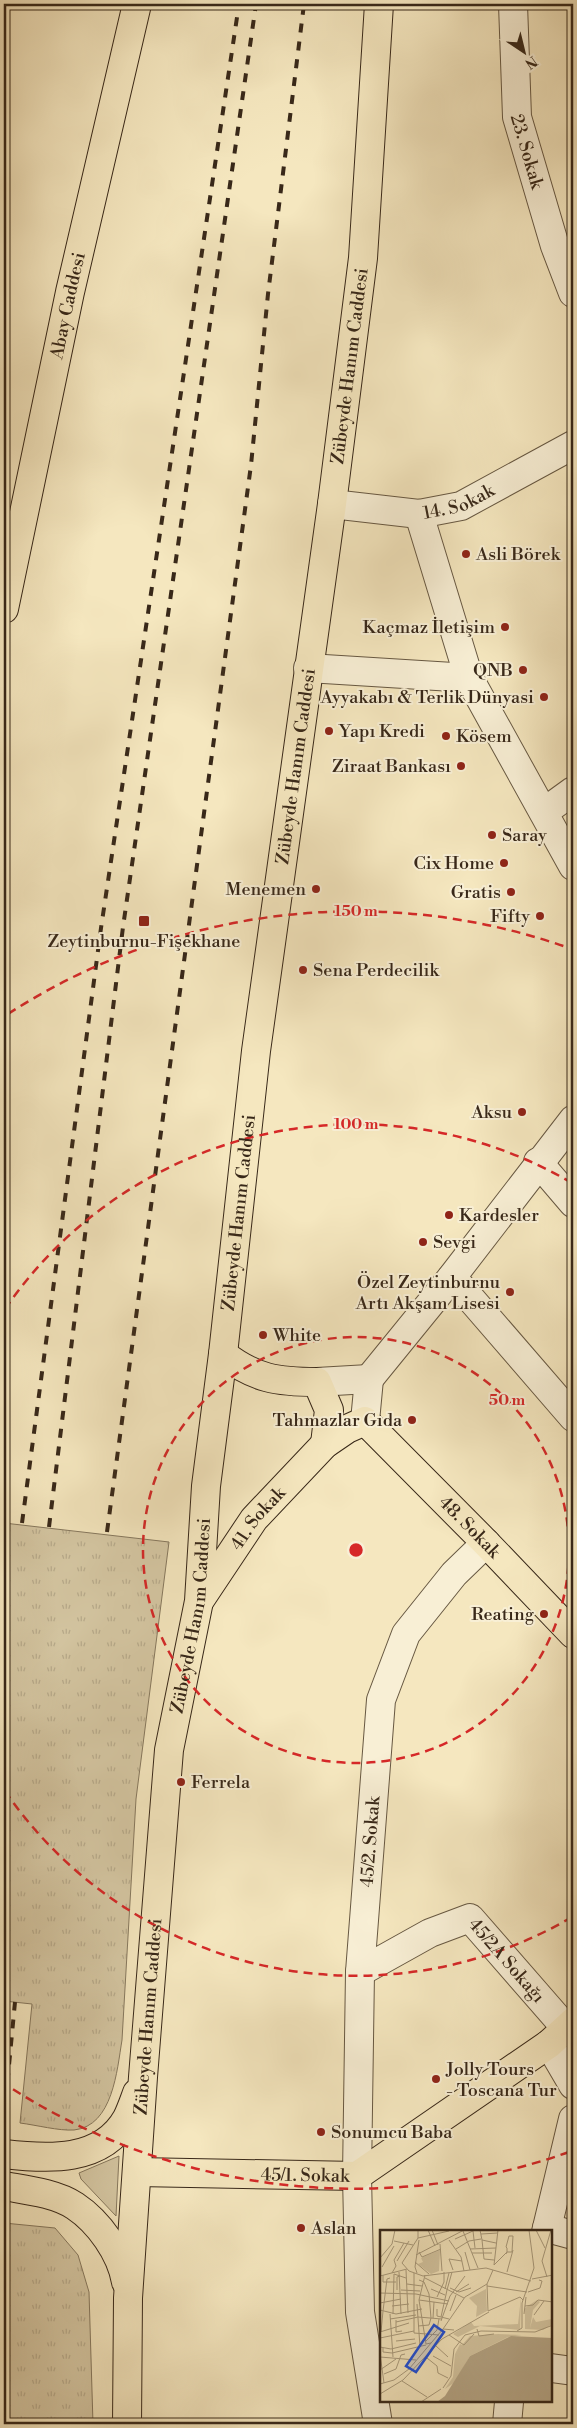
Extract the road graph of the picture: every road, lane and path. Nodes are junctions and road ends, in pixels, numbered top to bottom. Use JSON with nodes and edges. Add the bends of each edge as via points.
{"nodes":[{"id":1,"x":137,"y":4,"type":"edge"},
{"id":2,"x":379,"y":4,"type":"edge"},
{"id":3,"x":513,"y":4,"type":"edge"},
{"id":4,"x":564,"y":241,"type":"edge"},
{"id":5,"x":573,"y":293,"type":"edge"},
{"id":6,"x":573,"y":445,"type":"edge"},
{"id":7,"x":332,"y":504,"type":"junction"},
{"id":8,"x":419,"y":514,"type":"junction"},
{"id":9,"x":4,"y":610,"type":"edge"},
{"id":10,"x":308,"y":668,"type":"junction"},
{"id":11,"x":469,"y":678,"type":"junction"},
{"id":12,"x":573,"y":791,"type":"edge"},
{"id":13,"x":544,"y":812,"type":"junction"},
{"id":14,"x":573,"y":866,"type":"edge"},
{"id":15,"x":573,"y":1120,"type":"edge"},
{"id":16,"x":538,"y":1162,"type":"junction"},
{"id":17,"x":573,"y":1203,"type":"edge"},
{"id":18,"x":452,"y":1277,"type":"junction"},
{"id":19,"x":223,"y":1354,"type":"junction"},
{"id":20,"x":369,"y":1379,"type":"junction"},
{"id":21,"x":317,"y":1382,"type":"junction"},
{"id":22,"x":573,"y":1417,"type":"edge"},
{"id":23,"x":365,"y":1421,"type":"junction"},
{"id":24,"x":325,"y":1444,"type":"junction"},
{"id":25,"x":486,"y":1543,"type":"junction"},
{"id":26,"x":199,"y":1601,"type":"junction"},
{"id":27,"x":573,"y":1634,"type":"edge"},
{"id":28,"x":360,"y":1972,"type":"junction"},
{"id":29,"x":562,"y":2031,"type":"edge"},
{"id":30,"x":143,"y":2077,"type":"junction"},
{"id":31,"x":573,"y":2085,"type":"edge"},
{"id":32,"x":573,"y":2119,"type":"edge"},
{"id":33,"x":4,"y":2154,"type":"edge"},
{"id":34,"x":137,"y":2172,"type":"junction"},
{"id":35,"x":357,"y":2176,"type":"junction"},
{"id":36,"x":4,"y":2186,"type":"edge"},
{"id":37,"x":547,"y":2230,"type":"edge"},
{"id":38,"x":552,"y":2231,"type":"edge"},
{"id":39,"x":573,"y":2235,"type":"edge"},
{"id":40,"x":128,"y":2298,"type":"junction"},
{"id":41,"x":552,"y":2368,"type":"edge"},
{"id":42,"x":573,"y":2371,"type":"edge"},
{"id":43,"x":509,"y":2403,"type":"edge"},
{"id":44,"x":127,"y":2424,"type":"edge"},
{"id":45,"x":378,"y":2424,"type":"edge"},
{"id":46,"x":507,"y":2424,"type":"edge"}],
"edges":[{"from":1,"to":9,"type":"main road","name":"Abay Caddesi","via":[[70,292]]},
{"from":2,"to":7,"type":"main road","name":"Zübeyde Hanım Caddesi","via":[[363,258]]},
{"from":3,"to":4,"type":"street","name":"23. Sokak","via":[[516,117]]},
{"from":4,"to":5,"type":"street","name":"23. Sokak"},
{"from":6,"to":8,"type":"street","name":"14. Sokak","via":[[461,506]]},
{"from":7,"to":8,"type":"street","name":"14. Sokak"},
{"from":7,"to":10,"type":"main road","name":"Zübeyde Hanım Caddesi"},
{"from":8,"to":11,"type":"street"},
{"from":10,"to":11,"type":"street"},
{"from":10,"to":19,"type":"main road","name":"Zübeyde Hanım Caddesi","via":[[256,1051]]},
{"from":11,"to":13,"type":"street"},
{"from":12,"to":13,"type":"street"},
{"from":13,"to":14,"type":"street"},
{"from":15,"to":16,"type":"street"},
{"from":16,"to":17,"type":"street"},
{"from":16,"to":18,"type":"street"},
{"from":18,"to":20,"type":"street"},
{"from":18,"to":22,"type":"street"},
{"from":19,"to":21,"type":"main road","via":[[242,1369],[282,1382]]},
{"from":19,"to":26,"type":"main road","name":"Zübeyde Hanım Caddesi","via":[[206,1486]]},
{"from":20,"to":21,"type":"street"},
{"from":20,"to":23,"type":"street"},
{"from":21,"to":24,"type":"main road","via":[[329,1410]]},
{"from":23,"to":24,"type":"main road","name":"41. Sokak"},
{"from":23,"to":25,"type":"main road","name":"48. Sokak"},
{"from":24,"to":26,"type":"main road","name":"41. Sokak","via":[[254,1519]]},
{"from":25,"to":27,"type":"main road","name":"48. Sokak"},
{"from":25,"to":28,"type":"street","name":"45/2. Sokak","via":[[454,1574],[406,1634],[381,1700]]},
{"from":26,"to":30,"type":"main road","name":"Zübeyde Hanım Caddesi","via":[[169,1750]]},
{"from":28,"to":29,"type":"street","name":"45/2A Sokağı","via":[[430,1933],[470,1918]]},
{"from":28,"to":35,"type":"street","name":"45/2. Sokak"},
{"from":29,"to":31,"type":"street"},
{"from":29,"to":35,"type":"main road","name":"45/1. Sokak"},
{"from":30,"to":33,"type":"main road","via":[[127,2118],[115,2134],[96,2147],[72,2156]]},
{"from":30,"to":34,"type":"main road","name":"Zübeyde Hanım Caddesi"},
{"from":32,"to":37,"type":"street"},
{"from":34,"to":35,"type":"main road","name":"45/1. Sokak"},
{"from":34,"to":40,"type":"main road","name":"Zübeyde Hanım Caddesi"},
{"from":35,"to":45,"type":"street","name":"45/2. Sokak","via":[[360,2312]]},
{"from":36,"to":40,"type":"main road","via":[[51,2196],[74,2206],[102,2232],[116,2252]]},
{"from":38,"to":39,"type":"street"},
{"from":40,"to":44,"type":"main road","name":"Zübeyde Hanım Caddesi"},
{"from":41,"to":42,"type":"street"},
{"from":43,"to":46,"type":"street"}]}
